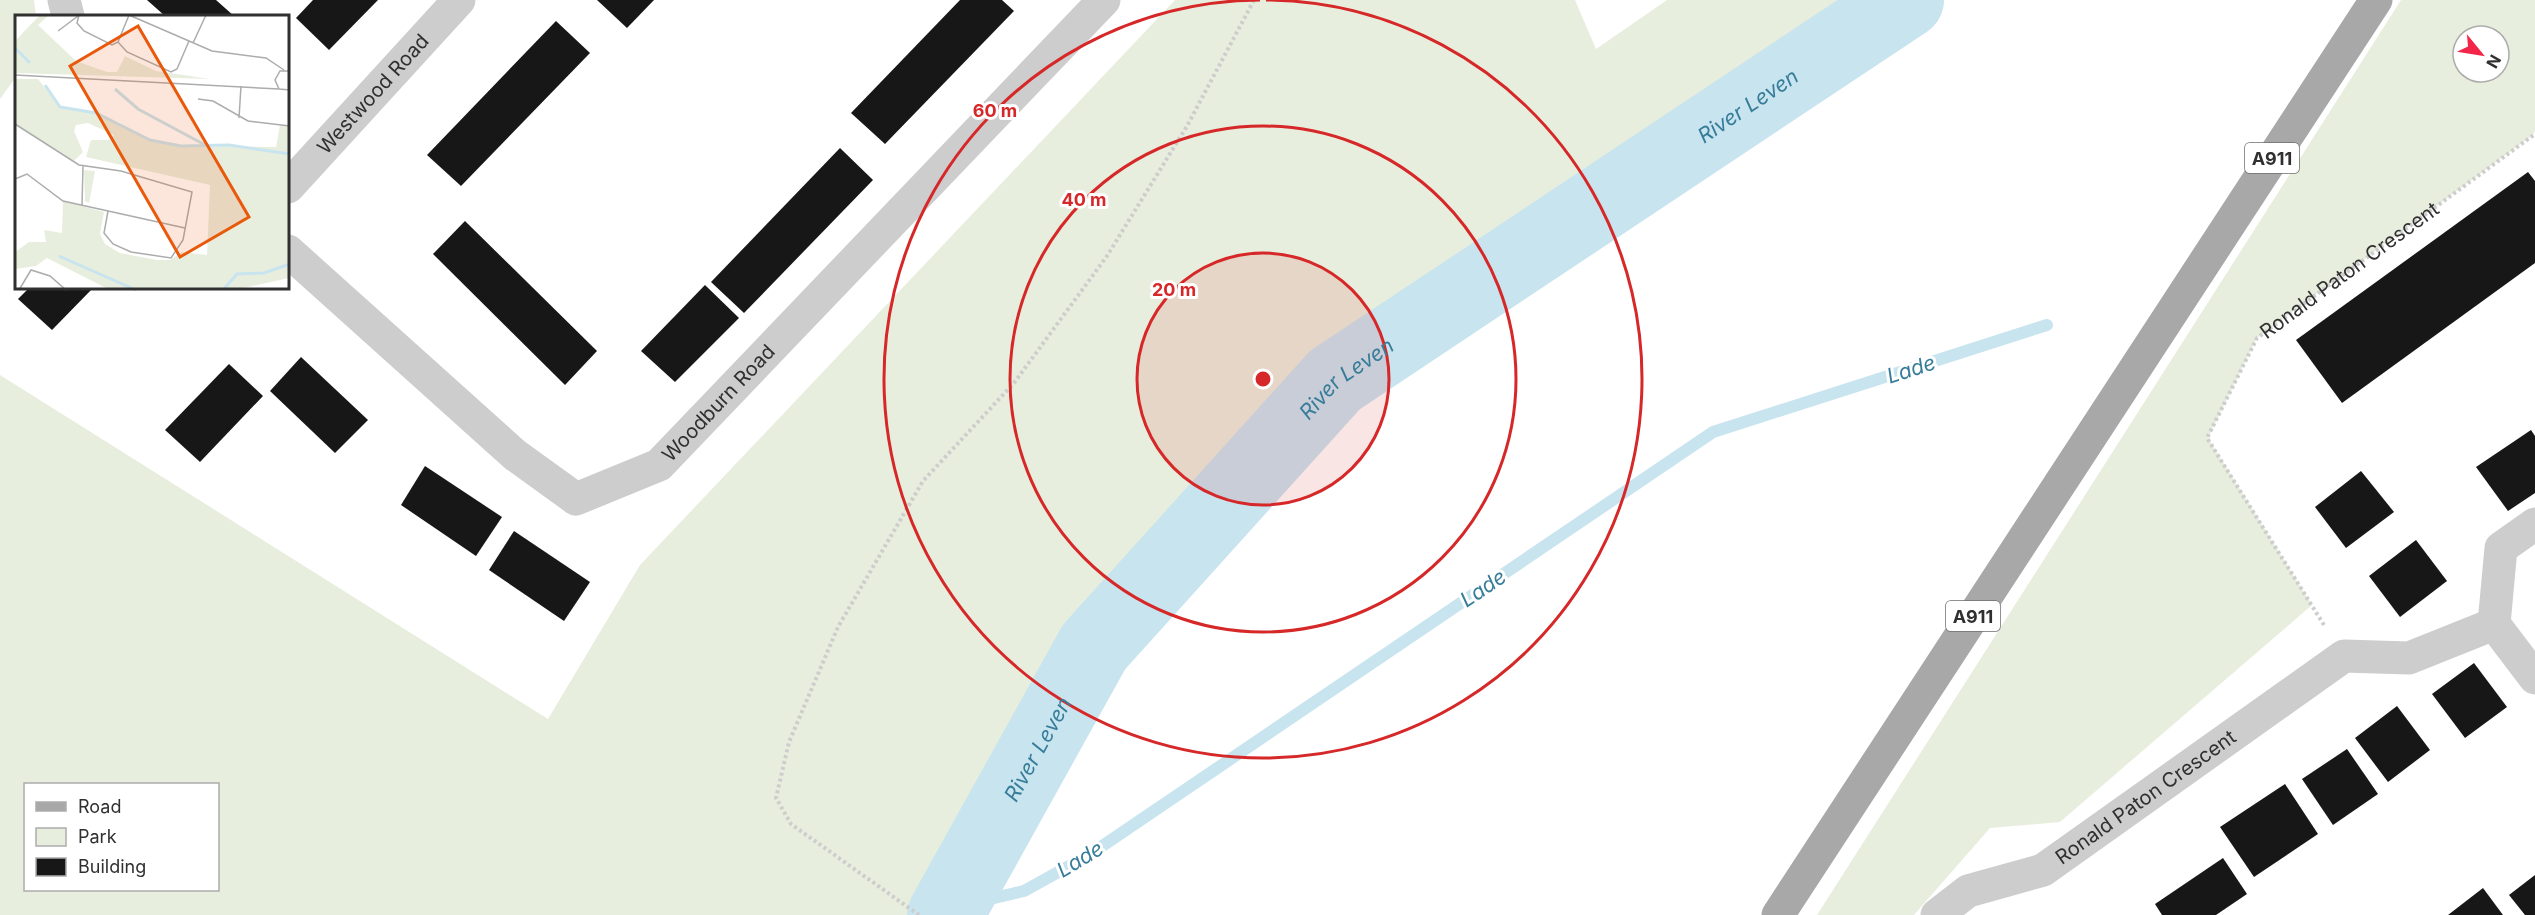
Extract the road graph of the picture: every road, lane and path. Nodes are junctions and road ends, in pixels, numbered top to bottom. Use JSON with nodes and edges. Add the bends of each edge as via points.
{"nodes":[{"id":1,"x":64,"y":0,"type":"edge"},
{"id":2,"x":459,"y":0,"type":"edge"},
{"id":3,"x":1104,"y":0,"type":"edge"},
{"id":4,"x":1254,"y":0,"type":"edge"},
{"id":5,"x":2376,"y":0,"type":"edge"},
{"id":6,"x":69,"y":15,"type":"edge"},
{"id":7,"x":2535,"y":134,"type":"edge"},
{"id":8,"x":290,"y":185,"type":"edge"},
{"id":9,"x":290,"y":253,"type":"edge"},
{"id":10,"x":2535,"y":524,"type":"edge"},
{"id":11,"x":2494,"y":624,"type":"junction"},
{"id":12,"x":2344,"y":656,"type":"junction"},
{"id":13,"x":2535,"y":678,"type":"edge"},
{"id":14,"x":919,"y":915,"type":"edge"},
{"id":15,"x":1778,"y":915,"type":"edge"},
{"id":16,"x":1937,"y":915,"type":"edge"}],
"edges":[{"from":1,"to":6,"type":"street"},
{"from":2,"to":8,"type":"street","name":"Westwood Road"},
{"from":3,"to":9,"type":"street","name":"Woodburn Road","via":[[659,465],[576,500],[515,455]]},
{"from":4,"to":14,"type":"path","via":[[1187,126],[1107,256],[1014,383],[923,481],[838,627],[789,742],[776,798],[791,824]]},
{"from":5,"to":15,"type":"main road","number":"A911"},
{"from":7,"to":12,"type":"path","name":"Ronald Paton Crescent","via":[[2257,338],[2207,438]]},
{"from":10,"to":11,"type":"street","via":[[2501,548]]},
{"from":11,"to":12,"type":"street","via":[[2409,658]]},
{"from":11,"to":13,"type":"street"},
{"from":12,"to":16,"type":"street","name":"Ronald Paton Crescent","via":[[2043,870],[1968,891]]}]}
